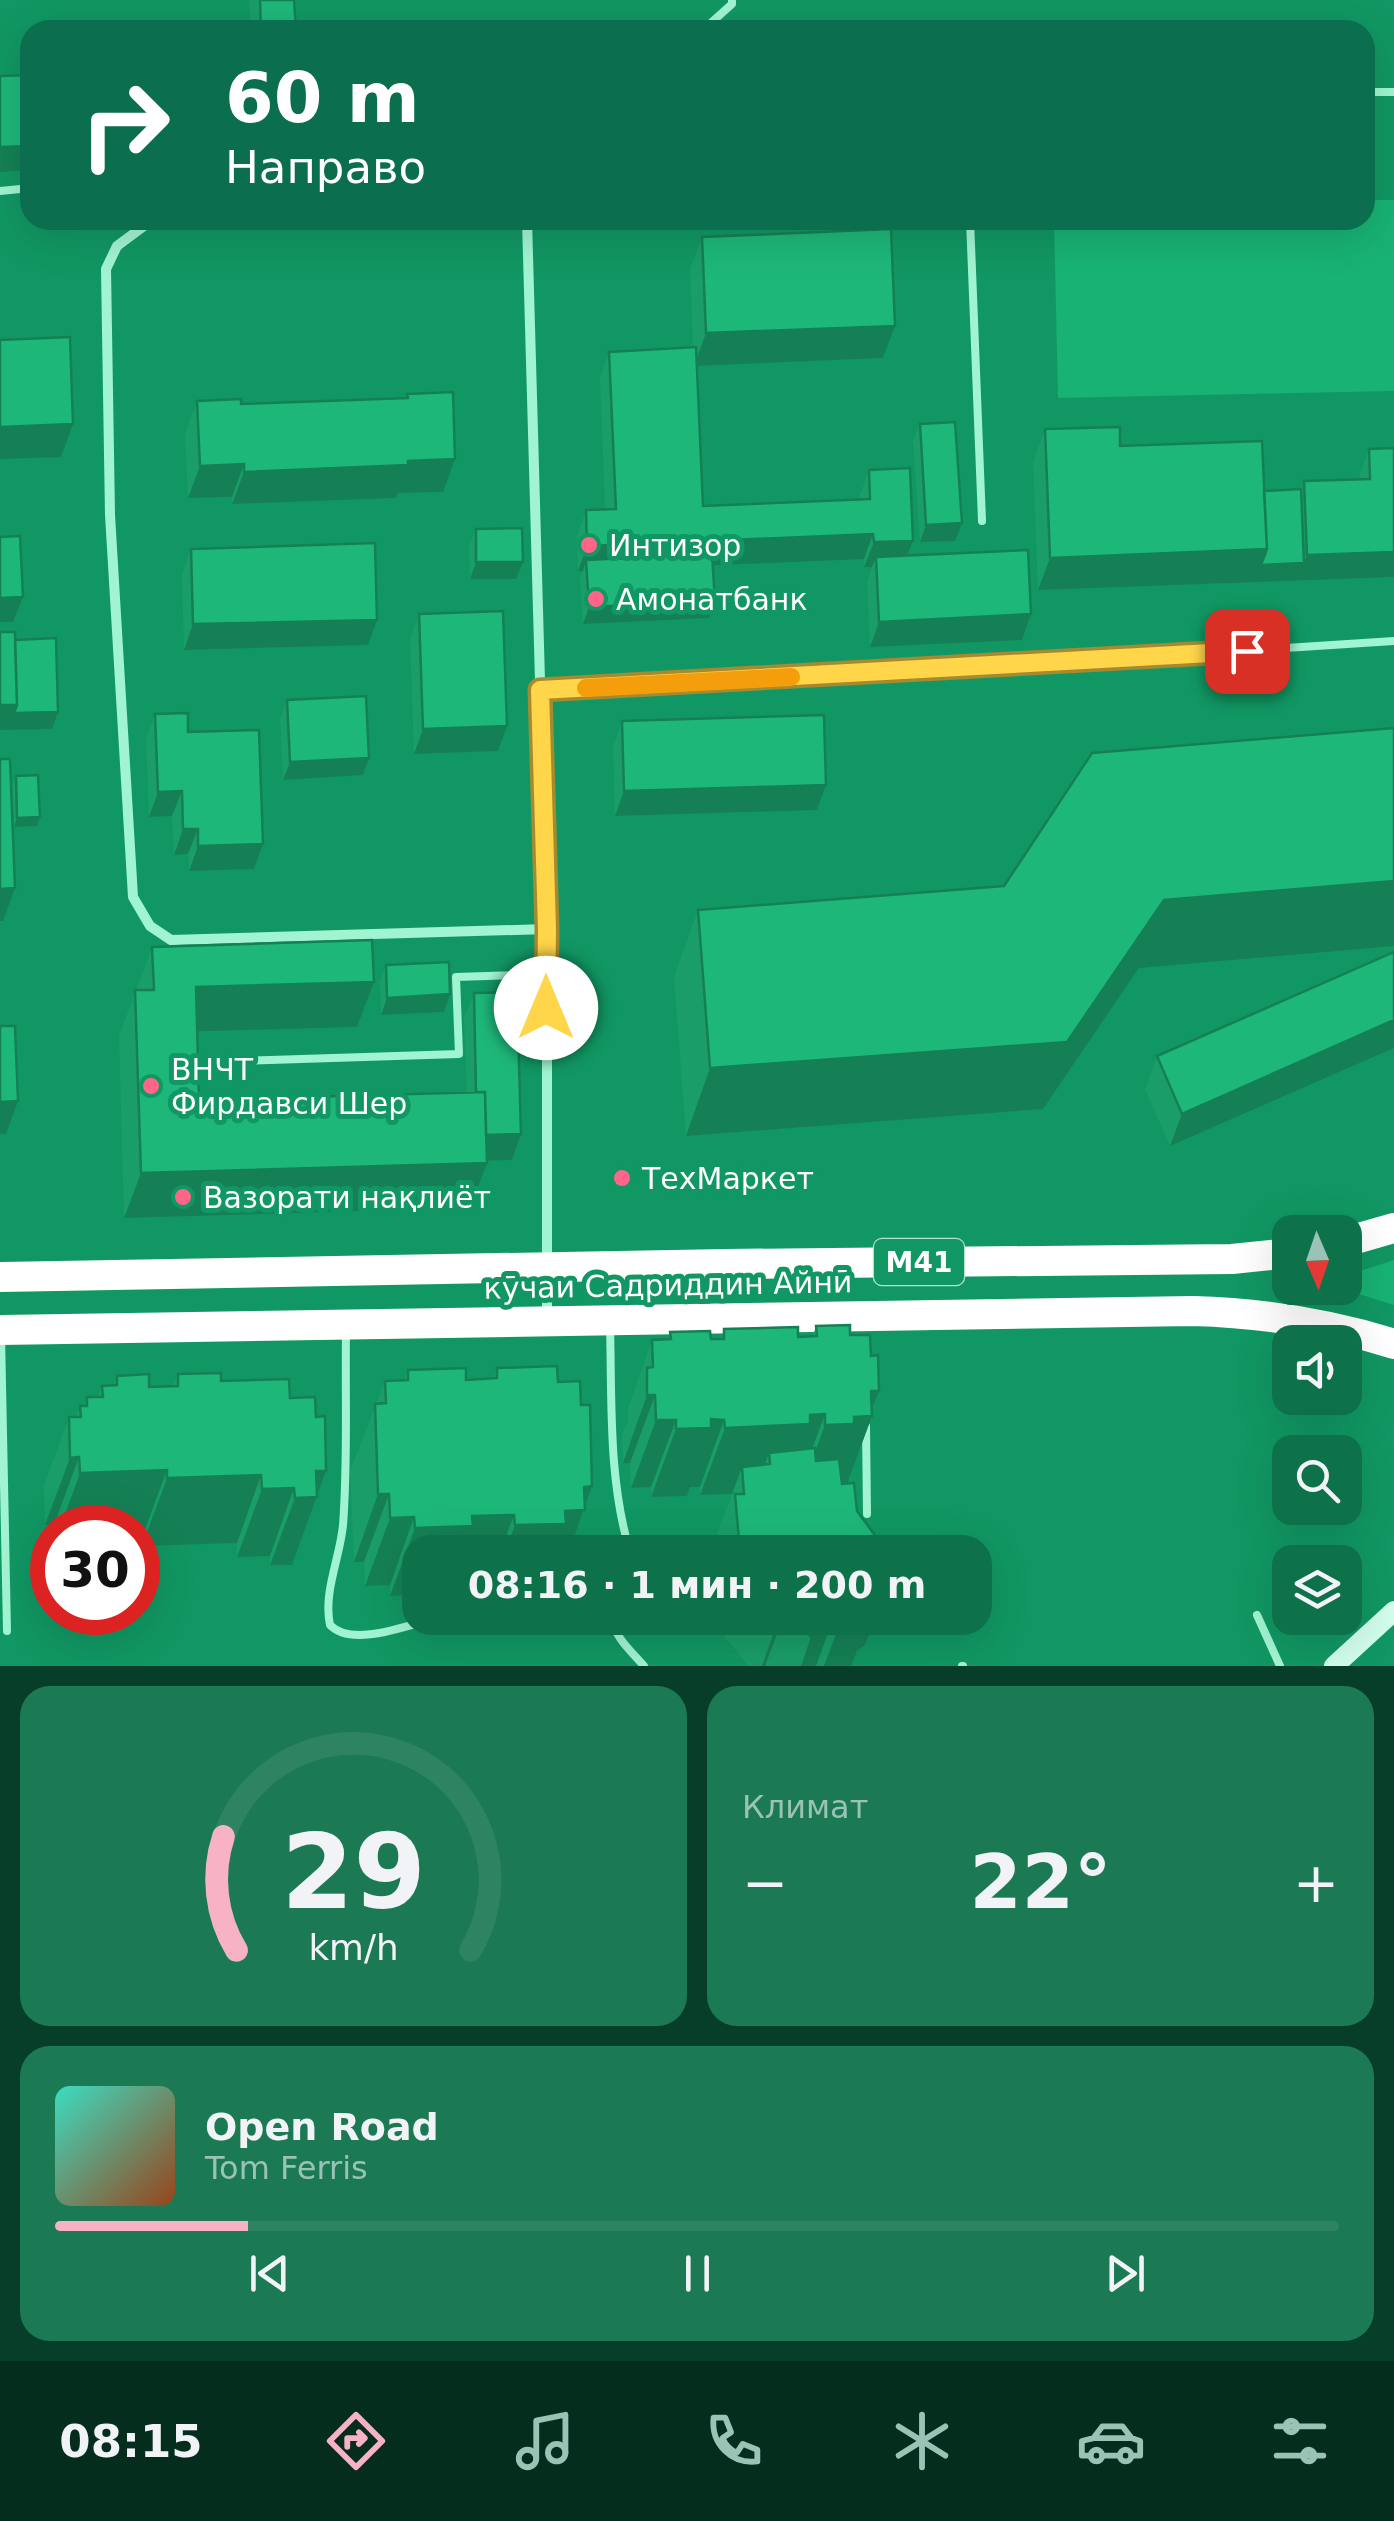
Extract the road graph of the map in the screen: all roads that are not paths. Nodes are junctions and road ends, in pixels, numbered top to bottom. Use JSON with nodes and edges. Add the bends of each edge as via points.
{"nodes":[{"id":1,"x":732,"y":0,"type":"edge"},
{"id":2,"x":714,"y":20,"type":"edge"},
{"id":3,"x":139,"y":230,"type":"edge"},
{"id":4,"x":527,"y":230,"type":"edge"},
{"id":5,"x":970,"y":230,"type":"edge"},
{"id":6,"x":982,"y":521,"type":"dead end"},
{"id":7,"x":1394,"y":641,"type":"edge"},
{"id":8,"x":540,"y":690,"type":"junction"},
{"id":9,"x":547,"y":929,"type":"junction"},
{"id":10,"x":547,"y":974,"type":"junction"},
{"id":11,"x":209,"y":1062,"type":"dead end"},
{"id":12,"x":1394,"y":1228,"type":"edge"},
{"id":13,"x":1362,"y":1237,"type":"edge"},
{"id":14,"x":1272,"y":1255,"type":"edge"},
{"id":15,"x":547,"y":1267,"type":"junction"},
{"id":16,"x":0,"y":1276,"type":"edge"},
{"id":17,"x":610,"y":1320,"type":"junction"},
{"id":18,"x":547,"y":1322,"type":"junction"},
{"id":19,"x":346,"y":1326,"type":"junction"},
{"id":20,"x":0,"y":1330,"type":"edge"},
{"id":21,"x":1394,"y":1344,"type":"edge"},
{"id":22,"x":866,"y":1415,"type":"edge"},
{"id":23,"x":867,"y":1514,"type":"dead end"},
{"id":24,"x":625,"y":1535,"type":"edge"},
{"id":25,"x":1394,"y":1611,"type":"edge"},
{"id":26,"x":1258,"y":1616,"type":"dead end"},
{"id":27,"x":402,"y":1626,"type":"edge"},
{"id":28,"x":7,"y":1630,"type":"dead end"},
{"id":29,"x":618,"y":1635,"type":"edge"},
{"id":30,"x":644,"y":1666,"type":"edge"},
{"id":31,"x":1280,"y":1666,"type":"edge"},
{"id":32,"x":1334,"y":1666,"type":"edge"}],
"edges":[{"from":1,"to":2,"type":"lane"},
{"from":3,"to":9,"type":"street","via":[[117,246],[106,269],[110,515],[133,897],[150,926],[171,940]]},
{"from":4,"to":8,"type":"street"},
{"from":5,"to":6,"type":"lane"},
{"from":7,"to":8,"type":"lane"},
{"from":8,"to":9,"type":"street"},
{"from":9,"to":10,"type":"street"},
{"from":10,"to":11,"type":"lane","via":[[456,977],[458,1054]]},
{"from":10,"to":15,"type":"street"},
{"from":12,"to":13,"type":"highway"},
{"from":14,"to":15,"type":"highway","name":"кӯчаи Садриддин Айнӣ","number":"M41"},
{"from":15,"to":16,"type":"highway","name":"кӯчаи Садриддин Айнӣ","number":"M41"},
{"from":15,"to":18,"type":"street"},
{"from":17,"to":18,"type":"highway","name":"кӯчаи Садриддин Айнӣ"},
{"from":17,"to":21,"type":"highway","name":"кӯчаи Садриддин Айнӣ","via":[[864,1326],[1234,1312]]},
{"from":17,"to":24,"type":"lane","via":[[615,1479]]},
{"from":18,"to":19,"type":"highway","name":"кӯчаи Садриддин Айнӣ"},
{"from":19,"to":20,"type":"highway","name":"кӯчаи Садриддин Айнӣ"},
{"from":19,"to":27,"type":"lane","via":[[344,1505],[330,1625],[351,1636]]},
{"from":20,"to":28,"type":"lane"},
{"from":22,"to":23,"type":"lane"},
{"from":25,"to":32,"type":"street"},
{"from":26,"to":31,"type":"lane"},
{"from":29,"to":30,"type":"lane"}]}
